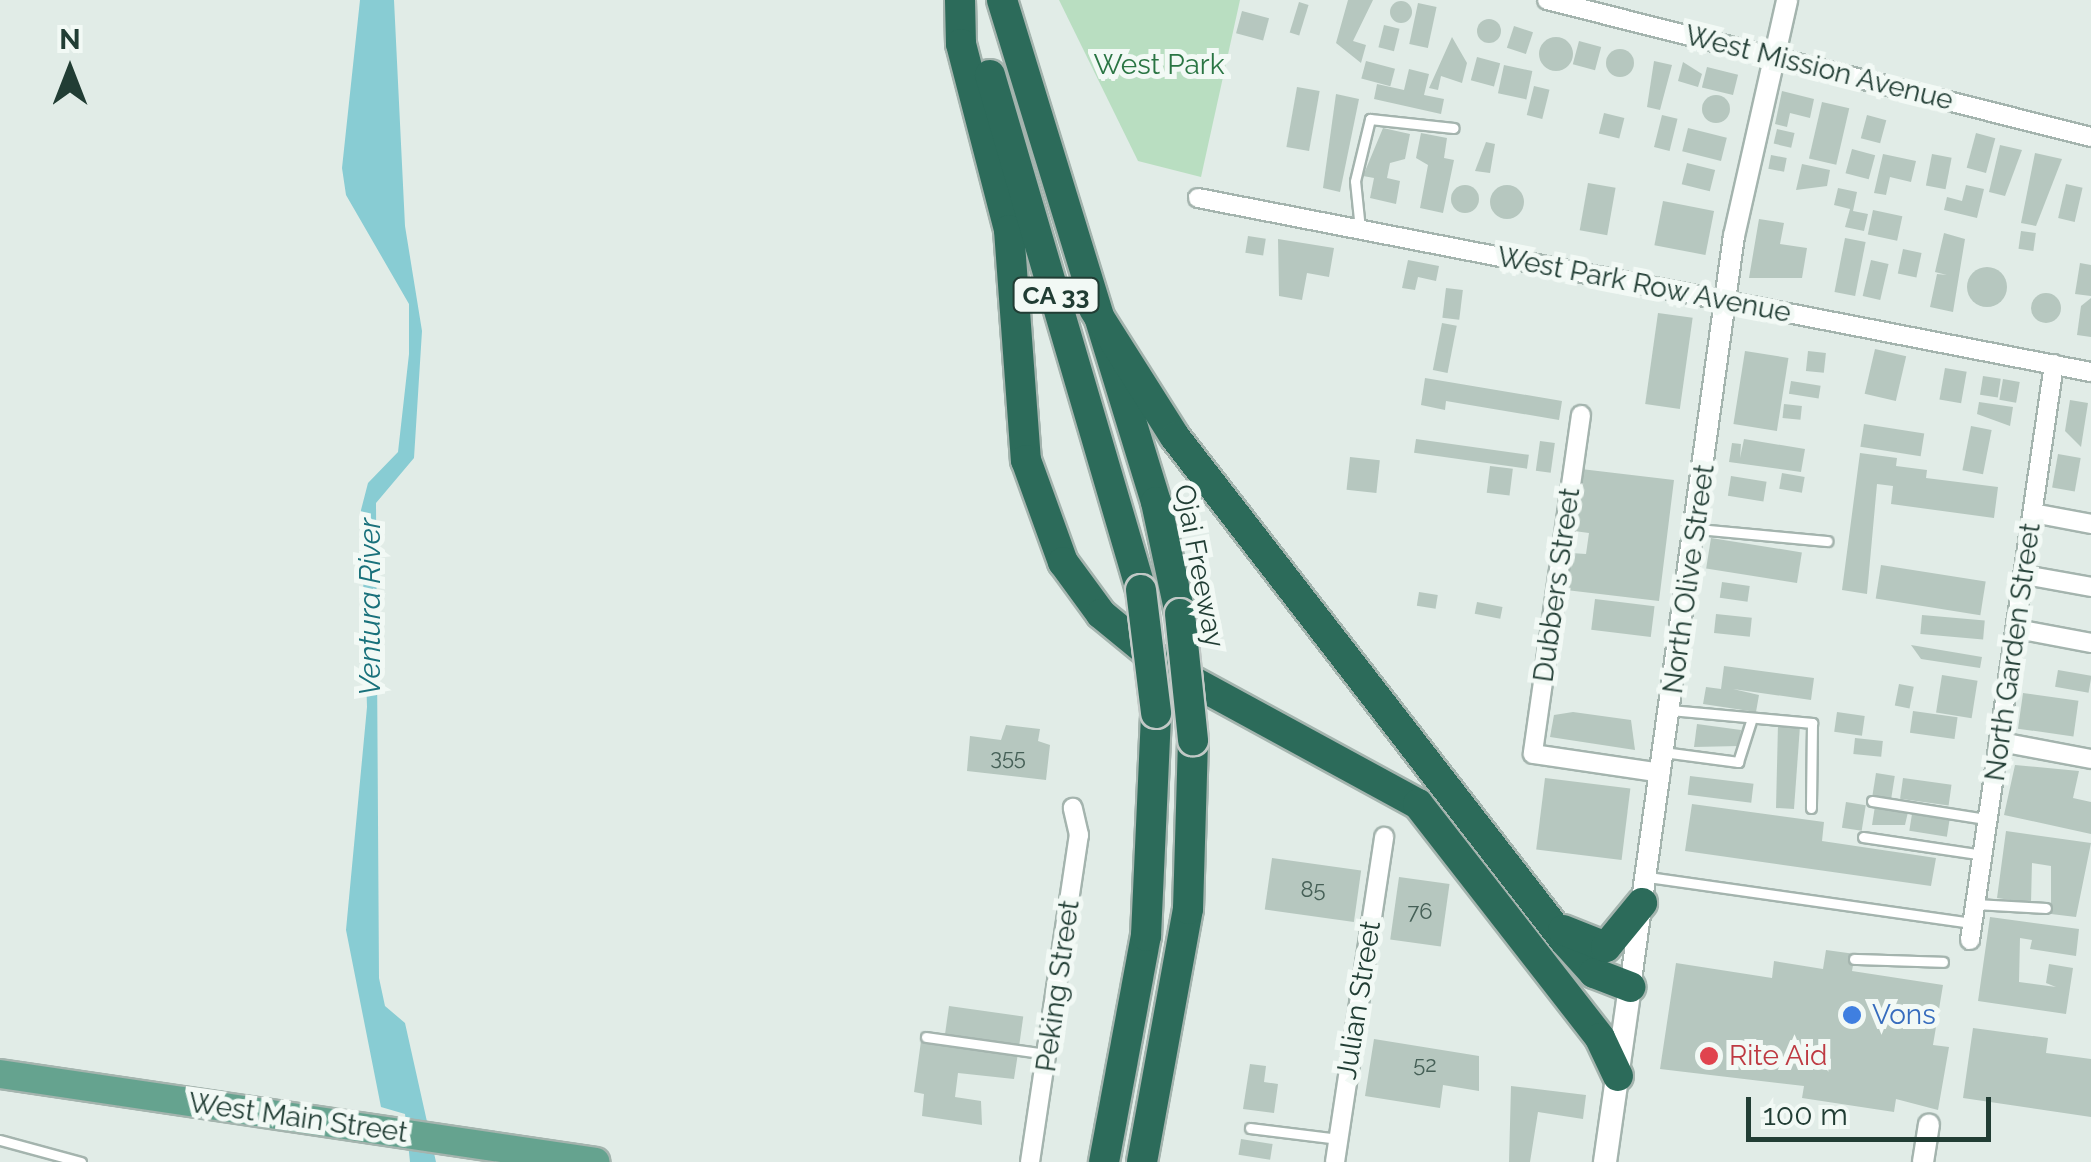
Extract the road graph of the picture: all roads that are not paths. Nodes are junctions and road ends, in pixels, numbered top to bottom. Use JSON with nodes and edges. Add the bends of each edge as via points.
{"nodes":[{"id":1,"x":960,"y":0,"type":"edge"},
{"id":2,"x":968,"y":0,"type":"edge"},
{"id":3,"x":1002,"y":0,"type":"edge"},
{"id":4,"x":1547,"y":0,"type":"edge"},
{"id":5,"x":1787,"y":0,"type":"edge"},
{"id":6,"x":1774,"y":57,"type":"junction"},
{"id":7,"x":1454,"y":128,"type":"dead end"},
{"id":8,"x":2091,"y":136,"type":"edge"},
{"id":9,"x":1198,"y":198,"type":"dead end"},
{"id":10,"x":1360,"y":229,"type":"junction"},
{"id":11,"x":1728,"y":302,"type":"junction"},
{"id":12,"x":1094,"y":310,"type":"junction"},
{"id":13,"x":2054,"y":364,"type":"junction"},
{"id":14,"x":2091,"y":372,"type":"edge"},
{"id":15,"x":1581,"y":416,"type":"dead end"},
{"id":16,"x":2034,"y":514,"type":"junction"},
{"id":17,"x":2091,"y":524,"type":"edge"},
{"id":18,"x":1696,"y":529,"type":"junction"},
{"id":19,"x":1827,"y":541,"type":"dead end"},
{"id":20,"x":2025,"y":575,"type":"junction"},
{"id":21,"x":2091,"y":587,"type":"edge"},
{"id":22,"x":2017,"y":629,"type":"junction"},
{"id":23,"x":2091,"y":643,"type":"edge"},
{"id":24,"x":1670,"y":710,"type":"junction"},
{"id":25,"x":1751,"y":721,"type":"junction"},
{"id":26,"x":2001,"y":742,"type":"junction"},
{"id":27,"x":2091,"y":758,"type":"edge"},
{"id":28,"x":1662,"y":762,"type":"junction"},
{"id":29,"x":1872,"y":801,"type":"dead end"},
{"id":30,"x":1076,"y":808,"type":"dead end"},
{"id":31,"x":1810,"y":808,"type":"dead end"},
{"id":32,"x":1989,"y":820,"type":"junction"},
{"id":33,"x":1863,"y":837,"type":"dead end"},
{"id":34,"x":1384,"y":838,"type":"dead end"},
{"id":35,"x":1983,"y":855,"type":"junction"},
{"id":36,"x":1643,"y":890,"type":"junction"},
{"id":37,"x":2046,"y":908,"type":"dead end"},
{"id":38,"x":1973,"y":922,"type":"junction"},
{"id":39,"x":1558,"y":925,"type":"junction"},
{"id":40,"x":1854,"y":959,"type":"dead end"},
{"id":41,"x":1943,"y":962,"type":"dead end"},
{"id":42,"x":1548,"y":968,"type":"junction"},
{"id":43,"x":1629,"y":997,"type":"junction"},
{"id":44,"x":926,"y":1037,"type":"dead end"},
{"id":45,"x":1048,"y":1054,"type":"junction"},
{"id":46,"x":7,"y":1075,"type":"edge"},
{"id":47,"x":1618,"y":1076,"type":"junction"},
{"id":48,"x":1929,"y":1124,"type":"dead end"},
{"id":49,"x":1250,"y":1128,"type":"dead end"},
{"id":50,"x":1338,"y":1139,"type":"junction"},
{"id":51,"x":0,"y":1140,"type":"edge"},
{"id":52,"x":82,"y":1162,"type":"edge"},
{"id":53,"x":596,"y":1162,"type":"edge"},
{"id":54,"x":1030,"y":1162,"type":"edge"},
{"id":55,"x":1104,"y":1162,"type":"edge"},
{"id":56,"x":1142,"y":1162,"type":"edge"},
{"id":57,"x":1335,"y":1162,"type":"edge"},
{"id":58,"x":1605,"y":1162,"type":"edge"},
{"id":59,"x":1923,"y":1162,"type":"edge"}],
"edges":[{"from":1,"to":42,"type":"highway","via":[[962,44],[1009,230],[1026,460],[1062,562],[1101,614],[1162,666],[1418,804]]},
{"from":2,"to":55,"type":"highway","number":"CA 33","bridge":true,"via":[[1141,590],[1156,713],[1146,936]]},
{"from":3,"to":12,"type":"highway","name":"Ojai Freeway","number":"CA 33"},
{"from":4,"to":6,"type":"street","name":"West Mission Avenue"},
{"from":5,"to":6,"type":"street","name":"North Olive Street"},
{"from":6,"to":8,"type":"street","name":"West Mission Avenue"},
{"from":6,"to":11,"type":"street","name":"North Olive Street"},
{"from":7,"to":10,"type":"lane","via":[[1370,119],[1355,181]]},
{"from":9,"to":10,"type":"street","name":"West Park Row Avenue"},
{"from":10,"to":11,"type":"street","name":"West Park Row Avenue"},
{"from":11,"to":13,"type":"street","name":"West Park Row Avenue"},
{"from":11,"to":18,"type":"street","name":"North Olive Street"},
{"from":12,"to":39,"type":"highway","via":[[1174,437]]},
{"from":12,"to":56,"type":"highway","name":"Ojai Freeway","number":"CA 33","bridge":true,"via":[[1156,502],[1180,614],[1192,740],[1176,1004]]},
{"from":13,"to":14,"type":"street","name":"West Park Row Avenue"},
{"from":13,"to":16,"type":"street","name":"North Garden Street"},
{"from":15,"to":28,"type":"street","name":"Dubbers Street","via":[[1533,754]]},
{"from":16,"to":17,"type":"street"},
{"from":16,"to":20,"type":"street","name":"North Garden Street"},
{"from":18,"to":19,"type":"lane"},
{"from":18,"to":24,"type":"street","name":"North Olive Street"},
{"from":20,"to":21,"type":"street"},
{"from":20,"to":22,"type":"street","name":"North Garden Street"},
{"from":22,"to":23,"type":"street"},
{"from":22,"to":26,"type":"street","name":"North Garden Street"},
{"from":24,"to":25,"type":"lane"},
{"from":24,"to":28,"type":"street","name":"North Olive Street"},
{"from":25,"to":28,"type":"lane","via":[[1738,762]]},
{"from":25,"to":31,"type":"lane","via":[[1818,730]]},
{"from":26,"to":27,"type":"street"},
{"from":26,"to":32,"type":"street","name":"North Garden Street"},
{"from":28,"to":36,"type":"street","name":"North Olive Street"},
{"from":29,"to":32,"type":"lane"},
{"from":30,"to":45,"type":"street","name":"Peking Street"},
{"from":32,"to":35,"type":"street","name":"North Garden Street"},
{"from":33,"to":35,"type":"lane"},
{"from":34,"to":50,"type":"street","name":"Julian Street"},
{"from":35,"to":38,"type":"street","name":"North Garden Street"},
{"from":36,"to":38,"type":"lane"},
{"from":36,"to":39,"type":"highway","via":[[1606,947],[1587,946]]},
{"from":36,"to":43,"type":"street","name":"North Olive Street"},
{"from":37,"to":38,"type":"lane"},
{"from":39,"to":43,"type":"highway","via":[[1594,972]]},
{"from":40,"to":41,"type":"lane"},
{"from":42,"to":43,"type":"highway"},
{"from":42,"to":47,"type":"highway"},
{"from":43,"to":47,"type":"main road","name":"North Olive Street"},
{"from":44,"to":45,"type":"lane"},
{"from":45,"to":54,"type":"street","name":"Peking Street"},
{"from":46,"to":53,"type":"main road","name":"West Main Street"},
{"from":47,"to":58,"type":"main road","name":"North Olive Street"},
{"from":48,"to":59,"type":"street"},
{"from":49,"to":50,"type":"lane"},
{"from":50,"to":57,"type":"street","name":"Julian Street"},
{"from":51,"to":52,"type":"lane"}]}
